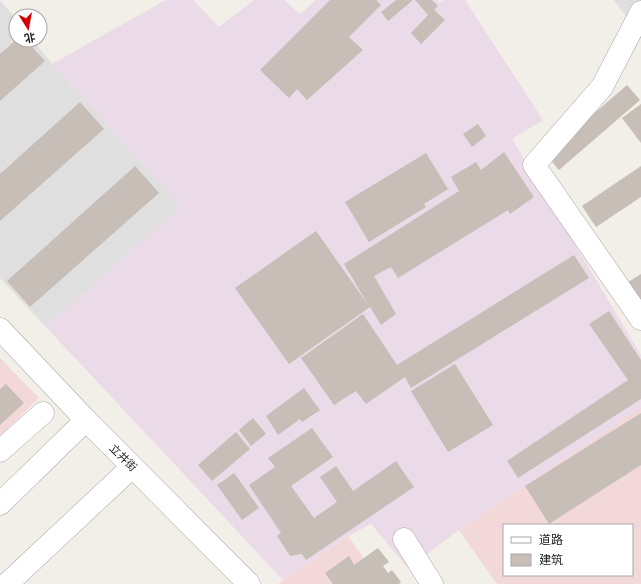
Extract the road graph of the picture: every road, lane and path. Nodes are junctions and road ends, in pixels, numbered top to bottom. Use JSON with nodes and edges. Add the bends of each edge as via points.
{"nodes":[{"id":1,"x":641,"y":12,"type":"edge"},
{"id":2,"x":641,"y":319,"type":"edge"},
{"id":3,"x":0,"y":329,"type":"edge"},
{"id":4,"x":43,"y":413,"type":"dead end"},
{"id":5,"x":86,"y":420,"type":"junction"},
{"id":6,"x":0,"y":450,"type":"edge"},
{"id":7,"x":132,"y":467,"type":"junction"},
{"id":8,"x":0,"y":504,"type":"edge"},
{"id":9,"x":404,"y":539,"type":"dead end"},
{"id":10,"x":7,"y":584,"type":"edge"},
{"id":11,"x":249,"y":584,"type":"edge"},
{"id":12,"x":432,"y":584,"type":"edge"}],
"edges":[{"from":1,"to":2,"type":"street","via":[[602,87],[534,165]]},
{"from":3,"to":5,"type":"street","name":"立井街"},
{"from":4,"to":6,"type":"street"},
{"from":5,"to":7,"type":"street","name":"立井街"},
{"from":5,"to":8,"type":"street"},
{"from":7,"to":10,"type":"street"},
{"from":7,"to":11,"type":"street","name":"立井街"},
{"from":9,"to":12,"type":"street"}]}
